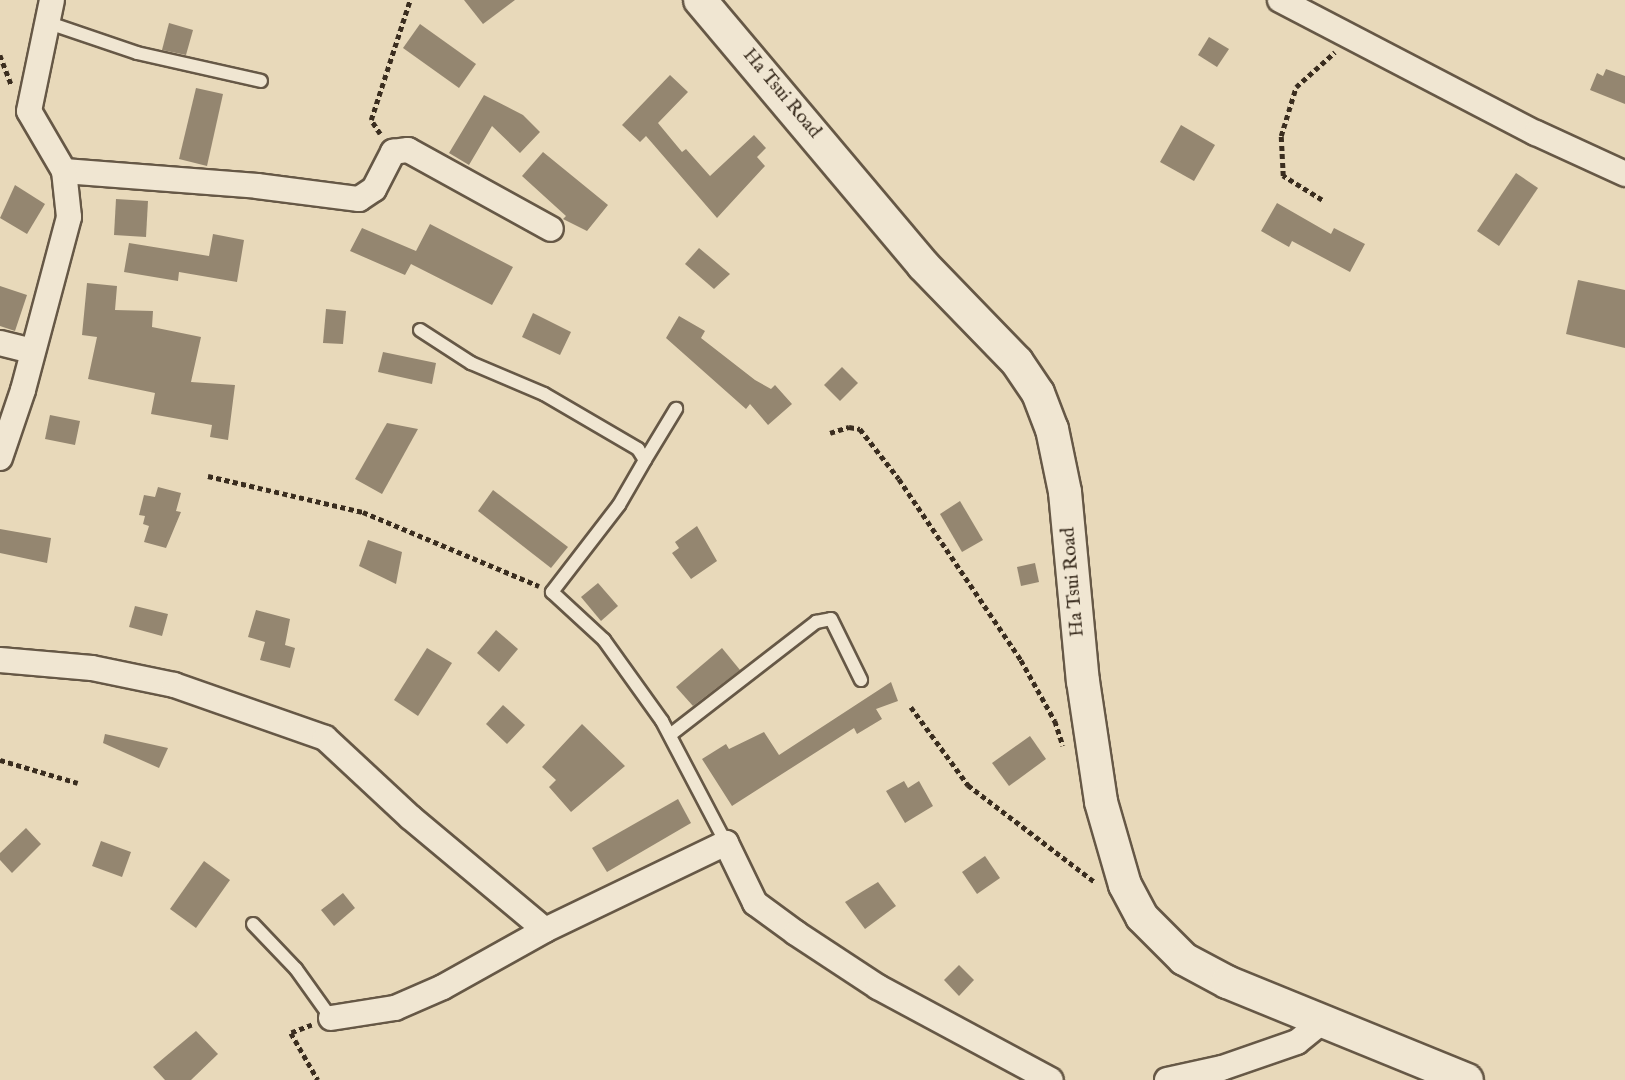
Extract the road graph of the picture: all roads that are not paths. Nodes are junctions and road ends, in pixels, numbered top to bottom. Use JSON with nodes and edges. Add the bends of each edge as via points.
{"nodes":[{"id":1,"x":700,"y":0,"type":"edge"},
{"id":2,"x":1280,"y":0,"type":"edge"},
{"id":3,"x":49,"y":11,"type":"edge"},
{"id":4,"x":261,"y":80,"type":"dead end"},
{"id":5,"x":1619,"y":168,"type":"edge"},
{"id":6,"x":64,"y":171,"type":"junction"},
{"id":7,"x":551,"y":229,"type":"dead end"},
{"id":8,"x":420,"y":330,"type":"dead end"},
{"id":9,"x":0,"y":343,"type":"edge"},
{"id":10,"x":32,"y":351,"type":"junction"},
{"id":11,"x":676,"y":409,"type":"dead end"},
{"id":12,"x":0,"y":458,"type":"edge"},
{"id":13,"x":645,"y":460,"type":"junction"},
{"id":14,"x":0,"y":660,"type":"edge"},
{"id":15,"x":861,"y":680,"type":"dead end"},
{"id":16,"x":670,"y":735,"type":"junction"},
{"id":17,"x":726,"y":843,"type":"junction"},
{"id":18,"x":253,"y":924,"type":"dead end"},
{"id":19,"x":545,"y":930,"type":"junction"},
{"id":20,"x":331,"y":1017,"type":"joint"},
{"id":21,"x":1323,"y":1021,"type":"junction"},
{"id":22,"x":1051,"y":1080,"type":"edge"},
{"id":23,"x":1167,"y":1080,"type":"edge"},
{"id":24,"x":1467,"y":1080,"type":"edge"}],
"edges":[{"from":1,"to":21,"type":"street","name":"Ha Tsui Road","via":[[922,265],[1017,362],[1038,393],[1052,429],[1065,492],[1083,681],[1110,884],[1184,959]]},
{"from":2,"to":5,"type":"street"},
{"from":3,"to":4,"type":"lane","via":[[137,53]]},
{"from":3,"to":6,"type":"street","via":[[29,111]]},
{"from":6,"to":7,"type":"street","via":[[257,186],[359,200],[374,189],[393,152],[408,150]]},
{"from":6,"to":10,"type":"street","via":[[69,217]]},
{"from":8,"to":13,"type":"lane","via":[[471,363],[544,394],[638,449]]},
{"from":9,"to":10,"type":"street"},
{"from":10,"to":12,"type":"street"},
{"from":11,"to":13,"type":"lane"},
{"from":13,"to":16,"type":"lane","via":[[612,514],[552,592],[604,640]]},
{"from":14,"to":19,"type":"street","via":[[92,668],[174,685],[325,738],[410,817]]},
{"from":15,"to":16,"type":"lane","via":[[831,619],[816,622]]},
{"from":16,"to":17,"type":"lane"},
{"from":17,"to":19,"type":"street"},
{"from":17,"to":22,"type":"street","via":[[755,903],[796,933],[878,987]]},
{"from":18,"to":20,"type":"lane","via":[[296,969]]},
{"from":19,"to":20,"type":"street","via":[[443,988],[395,1008]]},
{"from":21,"to":23,"type":"street","via":[[1297,1042],[1222,1068]]},
{"from":21,"to":24,"type":"street","name":"Ha Tsui Road"}]}
